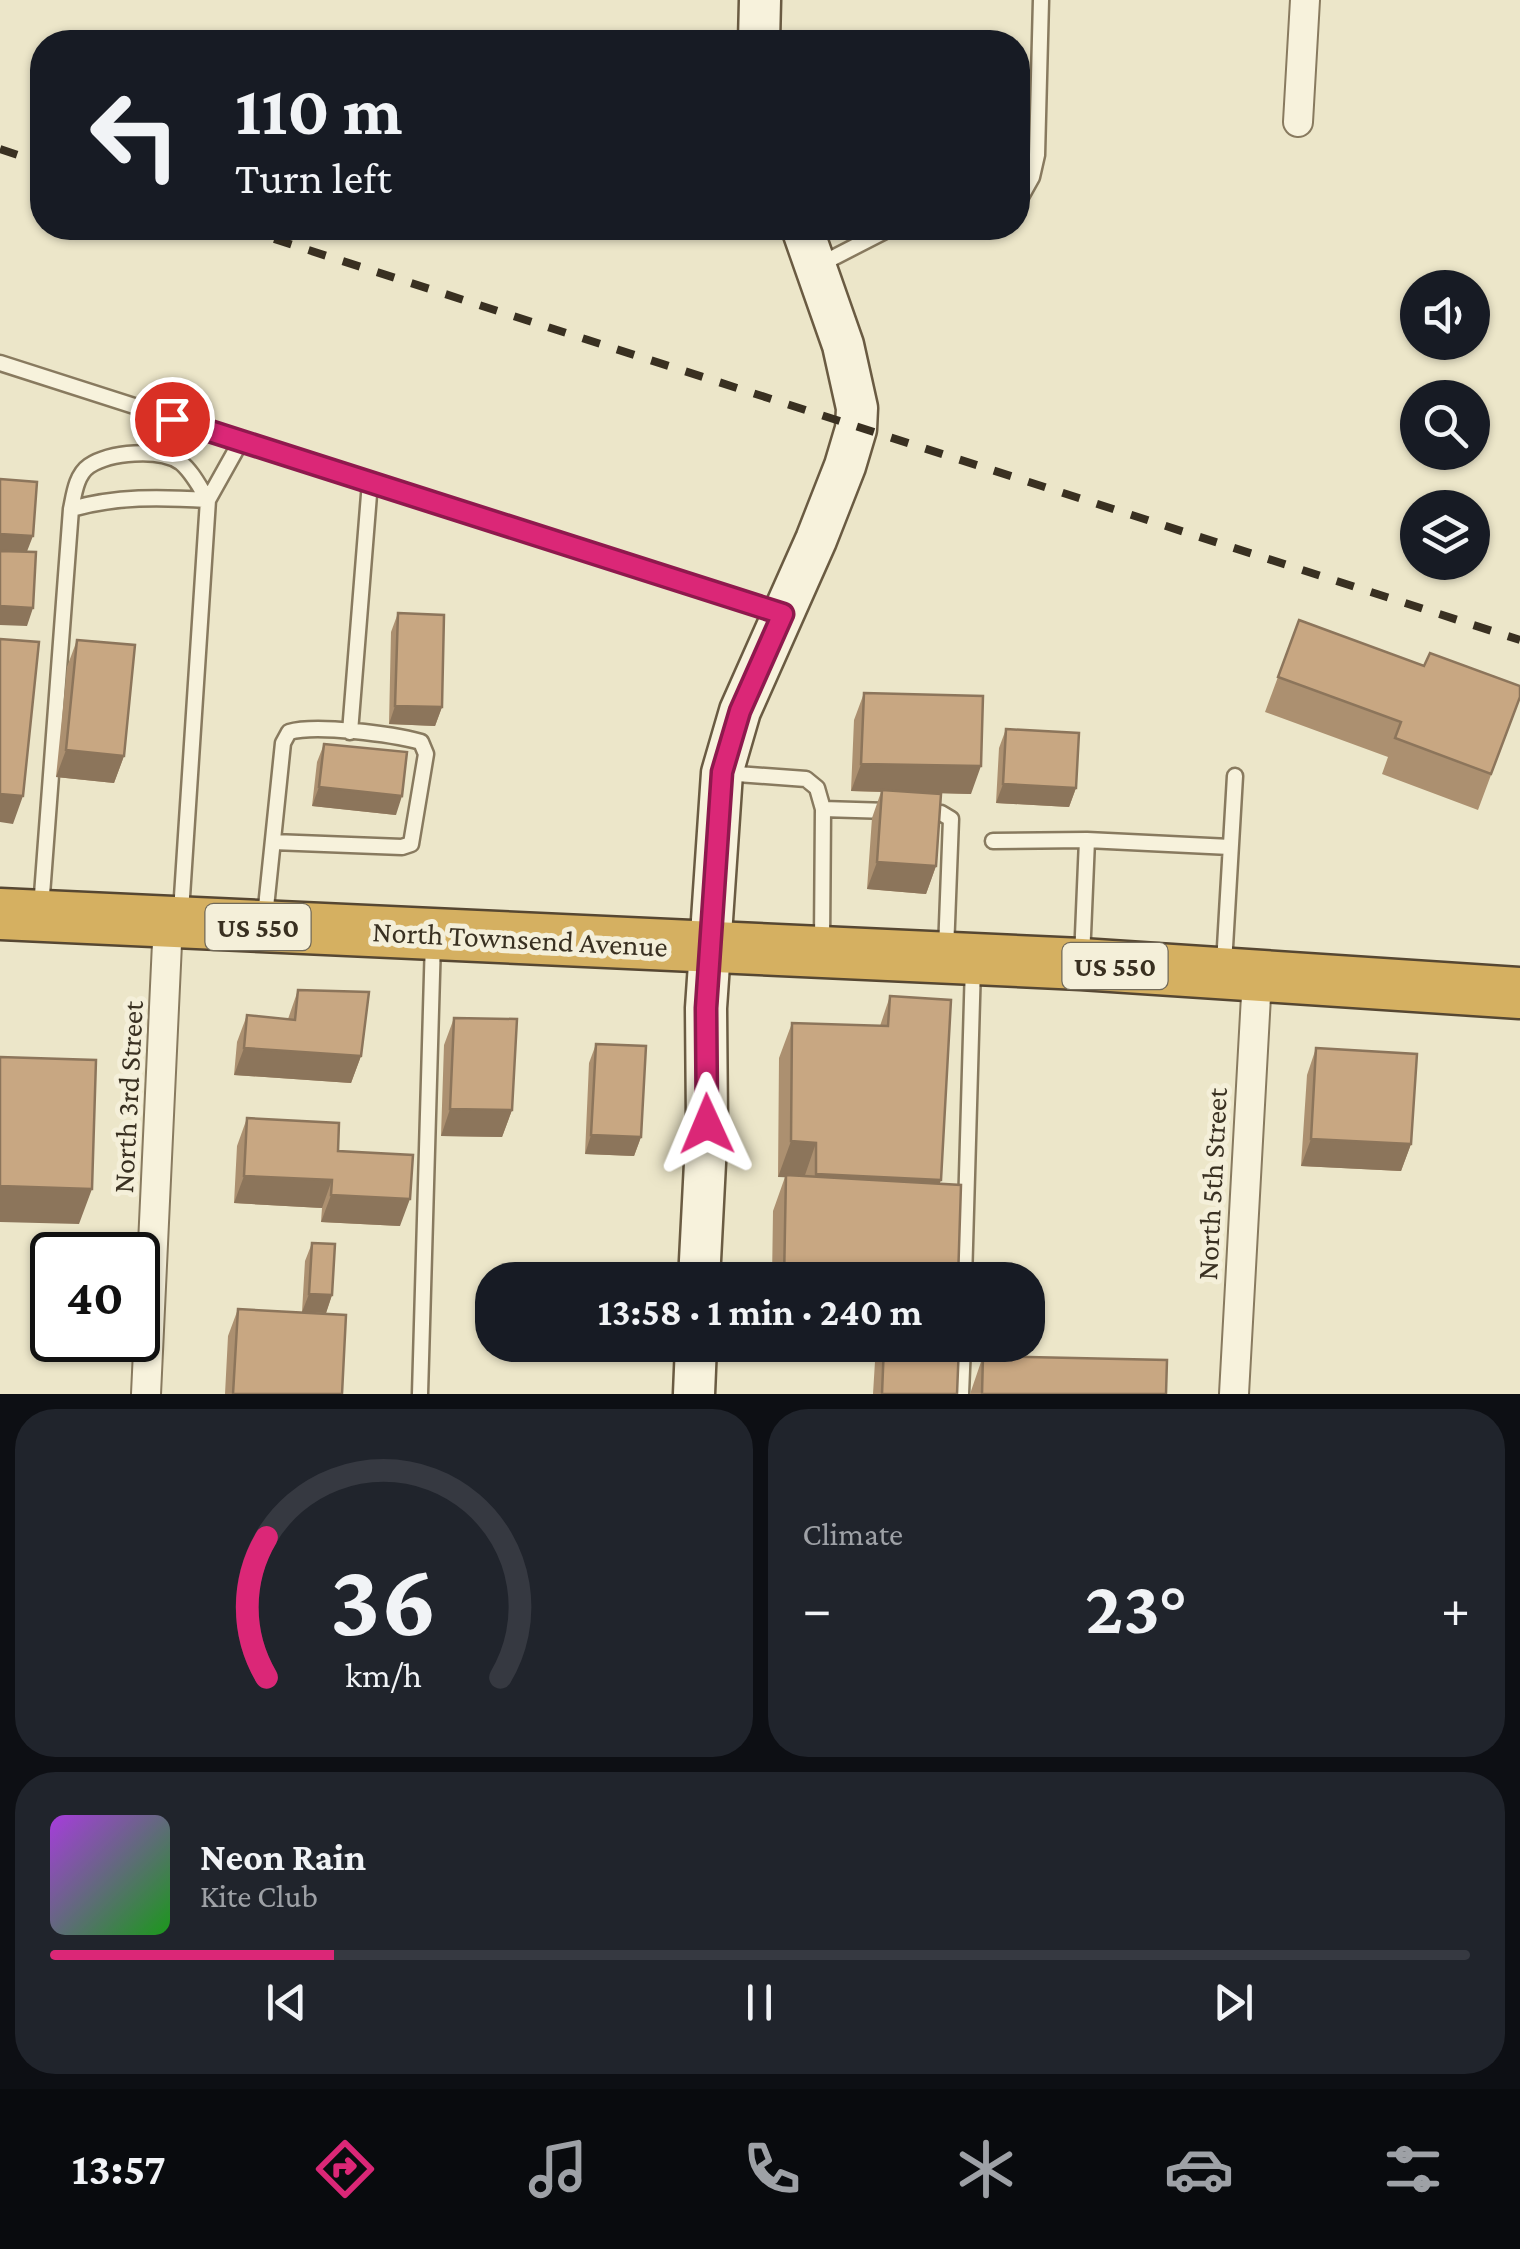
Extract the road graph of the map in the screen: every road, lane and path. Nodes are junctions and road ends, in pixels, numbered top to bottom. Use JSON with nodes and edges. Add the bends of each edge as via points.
{"nodes":[{"id":1,"x":760,"y":0,"type":"edge"},
{"id":2,"x":1041,"y":0,"type":"edge"},
{"id":3,"x":1304,"y":0,"type":"edge"},
{"id":4,"x":759,"y":30,"type":"edge"},
{"id":5,"x":1298,"y":122,"type":"dead end"},
{"id":6,"x":1030,"y":181,"type":"edge"},
{"id":7,"x":806,"y":240,"type":"edge"},
{"id":8,"x":868,"y":240,"type":"edge"},
{"id":9,"x":816,"y":267,"type":"junction"},
{"id":10,"x":0,"y":363,"type":"edge"},
{"id":11,"x":241,"y":441,"type":"junction"},
{"id":12,"x":370,"y":482,"type":"junction"},
{"id":13,"x":208,"y":500,"type":"junction"},
{"id":14,"x":71,"y":509,"type":"junction"},
{"id":15,"x":783,"y":614,"type":"junction"},
{"id":16,"x":350,"y":732,"type":"junction"},
{"id":17,"x":722,"y":772,"type":"junction"},
{"id":18,"x":1235,"y":776,"type":"dead end"},
{"id":19,"x":823,"y":809,"type":"junction"},
{"id":20,"x":1087,"y":840,"type":"junction"},
{"id":21,"x":993,"y":841,"type":"dead end"},
{"id":22,"x":273,"y":842,"type":"junction"},
{"id":23,"x":1230,"y":847,"type":"junction"},
{"id":24,"x":20,"y":915,"type":"edge"},
{"id":25,"x":174,"y":923,"type":"junction"},
{"id":26,"x":264,"y":927,"type":"junction"},
{"id":27,"x":433,"y":936,"type":"junction"},
{"id":28,"x":710,"y":948,"type":"junction"},
{"id":29,"x":822,"y":953,"type":"junction"},
{"id":30,"x":959,"y":959,"type":"junction"},
{"id":31,"x":1082,"y":964,"type":"junction"},
{"id":32,"x":1240,"y":977,"type":"junction"},
{"id":33,"x":1520,"y":993,"type":"edge"},
{"id":34,"x":701,"y":1262,"type":"edge"},
{"id":35,"x":964,"y":1262,"type":"edge"},
{"id":36,"x":695,"y":1362,"type":"edge"},
{"id":37,"x":962,"y":1362,"type":"edge"},
{"id":38,"x":146,"y":1394,"type":"edge"},
{"id":39,"x":420,"y":1394,"type":"edge"},
{"id":40,"x":694,"y":1394,"type":"edge"},
{"id":41,"x":961,"y":1394,"type":"edge"},
{"id":42,"x":1234,"y":1394,"type":"edge"}],
"edges":[{"from":1,"to":4,"type":"street"},
{"from":2,"to":6,"type":"lane","via":[[1037,155]]},
{"from":3,"to":5,"type":"street"},
{"from":7,"to":9,"type":"street"},
{"from":8,"to":9,"type":"lane"},
{"from":9,"to":15,"type":"street","via":[[852,381],[856,428]]},
{"from":10,"to":11,"type":"lane"},
{"from":11,"to":12,"type":"lane"},
{"from":11,"to":13,"type":"lane"},
{"from":12,"to":15,"type":"lane"},
{"from":12,"to":16,"type":"lane"},
{"from":13,"to":14,"type":"lane","via":[[144,496]]},
{"from":13,"to":14,"type":"lane","via":[[180,463],[156,452],[89,466]]},
{"from":13,"to":25,"type":"lane"},
{"from":14,"to":24,"type":"lane"},
{"from":15,"to":17,"type":"street","via":[[740,711]]},
{"from":16,"to":22,"type":"lane","via":[[289,732]]},
{"from":16,"to":22,"type":"lane","via":[[421,742],[426,754],[412,844]]},
{"from":17,"to":19,"type":"lane","via":[[806,779],[818,788]]},
{"from":17,"to":28,"type":"street"},
{"from":18,"to":23,"type":"lane"},
{"from":19,"to":29,"type":"lane"},
{"from":19,"to":30,"type":"lane","via":[[950,818]]},
{"from":20,"to":21,"type":"lane"},
{"from":20,"to":23,"type":"lane"},
{"from":20,"to":31,"type":"lane"},
{"from":22,"to":26,"type":"lane"},
{"from":23,"to":32,"type":"lane"},
{"from":24,"to":25,"type":"highway","name":"North Townsend Avenue","number":"US 550"},
{"from":25,"to":26,"type":"highway","name":"North Townsend Avenue","number":"US 550"},
{"from":25,"to":38,"type":"street","name":"North 3rd Street"},
{"from":26,"to":27,"type":"highway","name":"North Townsend Avenue","number":"US 550"},
{"from":27,"to":28,"type":"highway","name":"North Townsend Avenue","number":"US 550"},
{"from":27,"to":39,"type":"lane"},
{"from":28,"to":29,"type":"highway","name":"North Townsend Avenue","number":"US 550"},
{"from":28,"to":34,"type":"street"},
{"from":29,"to":30,"type":"highway","name":"North Townsend Avenue","number":"US 550"},
{"from":30,"to":31,"type":"highway","name":"North Townsend Avenue","number":"US 550"},
{"from":30,"to":35,"type":"lane"},
{"from":31,"to":32,"type":"highway","name":"North Townsend Avenue","number":"US 550"},
{"from":32,"to":33,"type":"highway","name":"North Townsend Avenue","number":"US 550"},
{"from":32,"to":42,"type":"street","name":"North 5th Street"},
{"from":36,"to":40,"type":"street"},
{"from":37,"to":41,"type":"lane"}]}
